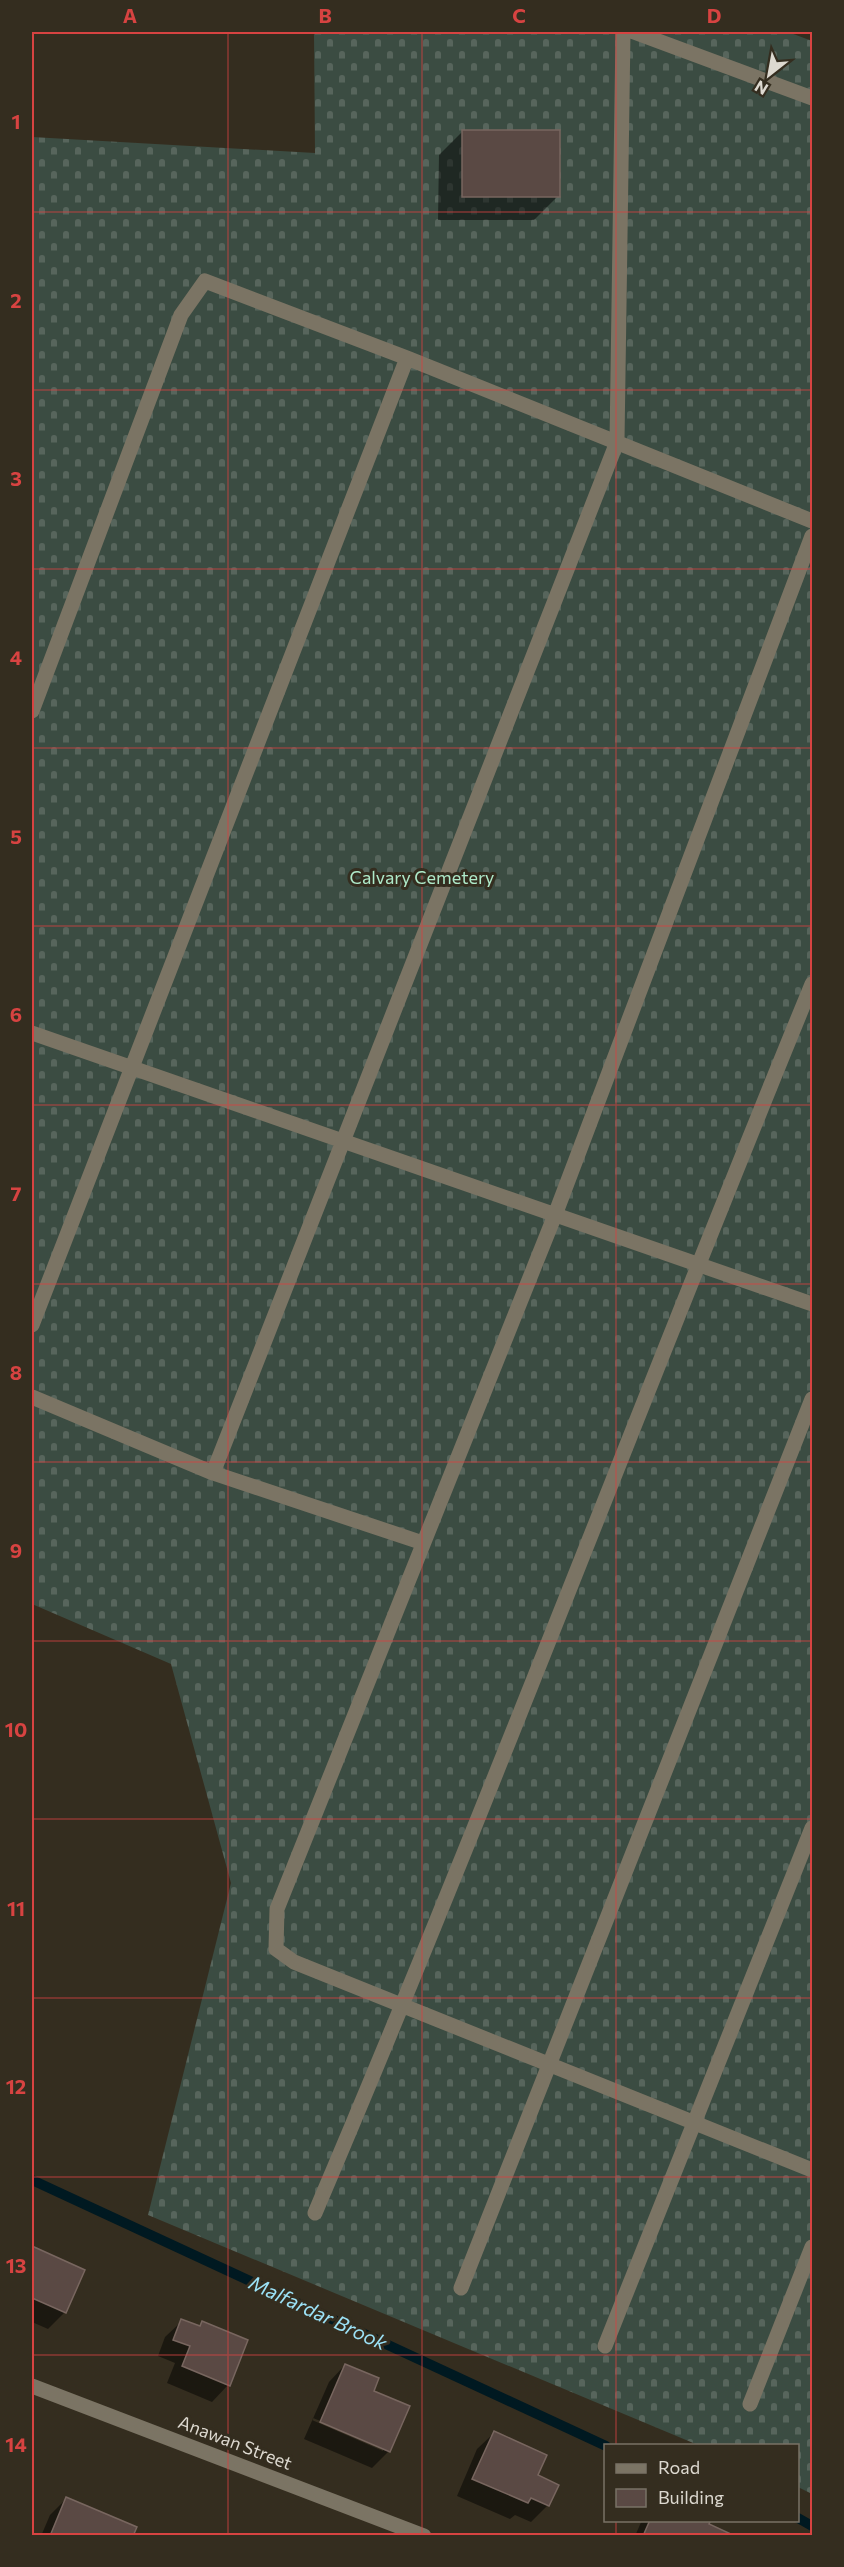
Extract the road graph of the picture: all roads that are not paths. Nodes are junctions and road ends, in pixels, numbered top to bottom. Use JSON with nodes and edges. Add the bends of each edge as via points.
{"nodes":[{"id":1,"x":623,"y":32,"type":"edge"},
{"id":2,"x":634,"y":32,"type":"edge"},
{"id":3,"x":813,"y":98,"type":"edge"},
{"id":4,"x":407,"y":358,"type":"junction"},
{"id":5,"x":617,"y":442,"type":"junction"},
{"id":6,"x":813,"y":521,"type":"edge"},
{"id":7,"x":813,"y":536,"type":"edge"},
{"id":8,"x":32,"y":711,"type":"edge"},
{"id":9,"x":813,"y":984,"type":"edge"},
{"id":10,"x":32,"y":1033,"type":"edge"},
{"id":11,"x":131,"y":1067,"type":"junction"},
{"id":12,"x":343,"y":1142,"type":"junction"},
{"id":13,"x":555,"y":1215,"type":"junction"},
{"id":14,"x":697,"y":1264,"type":"junction"},
{"id":15,"x":813,"y":1304,"type":"edge"},
{"id":16,"x":32,"y":1325,"type":"edge"},
{"id":17,"x":32,"y":1397,"type":"edge"},
{"id":18,"x":813,"y":1399,"type":"edge"},
{"id":19,"x":213,"y":1473,"type":"junction"},
{"id":20,"x":423,"y":1543,"type":"junction"},
{"id":21,"x":813,"y":1828,"type":"edge"},
{"id":22,"x":403,"y":2006,"type":"junction"},
{"id":23,"x":549,"y":2065,"type":"junction"},
{"id":24,"x":695,"y":2123,"type":"junction"},
{"id":25,"x":813,"y":2170,"type":"edge"},
{"id":26,"x":315,"y":2213,"type":"dead end"},
{"id":27,"x":813,"y":2247,"type":"edge"},
{"id":28,"x":461,"y":2288,"type":"dead end"},
{"id":29,"x":605,"y":2346,"type":"dead end"},
{"id":30,"x":32,"y":2386,"type":"edge"},
{"id":31,"x":750,"y":2404,"type":"dead end"},
{"id":32,"x":424,"y":2535,"type":"edge"}],
"edges":[{"from":1,"to":5,"type":"street"},
{"from":2,"to":3,"type":"street"},
{"from":4,"to":5,"type":"street"},
{"from":4,"to":8,"type":"street","via":[[205,281],[181,315]]},
{"from":4,"to":11,"type":"street"},
{"from":5,"to":6,"type":"street"},
{"from":5,"to":12,"type":"street"},
{"from":7,"to":13,"type":"street"},
{"from":9,"to":14,"type":"street"},
{"from":10,"to":11,"type":"street"},
{"from":11,"to":12,"type":"street"},
{"from":11,"to":16,"type":"street"},
{"from":12,"to":13,"type":"street"},
{"from":12,"to":19,"type":"street"},
{"from":13,"to":14,"type":"street"},
{"from":13,"to":20,"type":"street"},
{"from":14,"to":15,"type":"street"},
{"from":14,"to":22,"type":"street"},
{"from":17,"to":19,"type":"street"},
{"from":18,"to":23,"type":"street"},
{"from":19,"to":20,"type":"street"},
{"from":20,"to":22,"type":"street","via":[[277,1909],[276,1948],[294,1962]]},
{"from":21,"to":24,"type":"street"},
{"from":22,"to":23,"type":"street"},
{"from":22,"to":26,"type":"street"},
{"from":23,"to":24,"type":"street"},
{"from":23,"to":28,"type":"street"},
{"from":24,"to":25,"type":"street"},
{"from":24,"to":29,"type":"street"},
{"from":27,"to":31,"type":"street"},
{"from":30,"to":32,"type":"street","name":"Anawan Street"}]}
